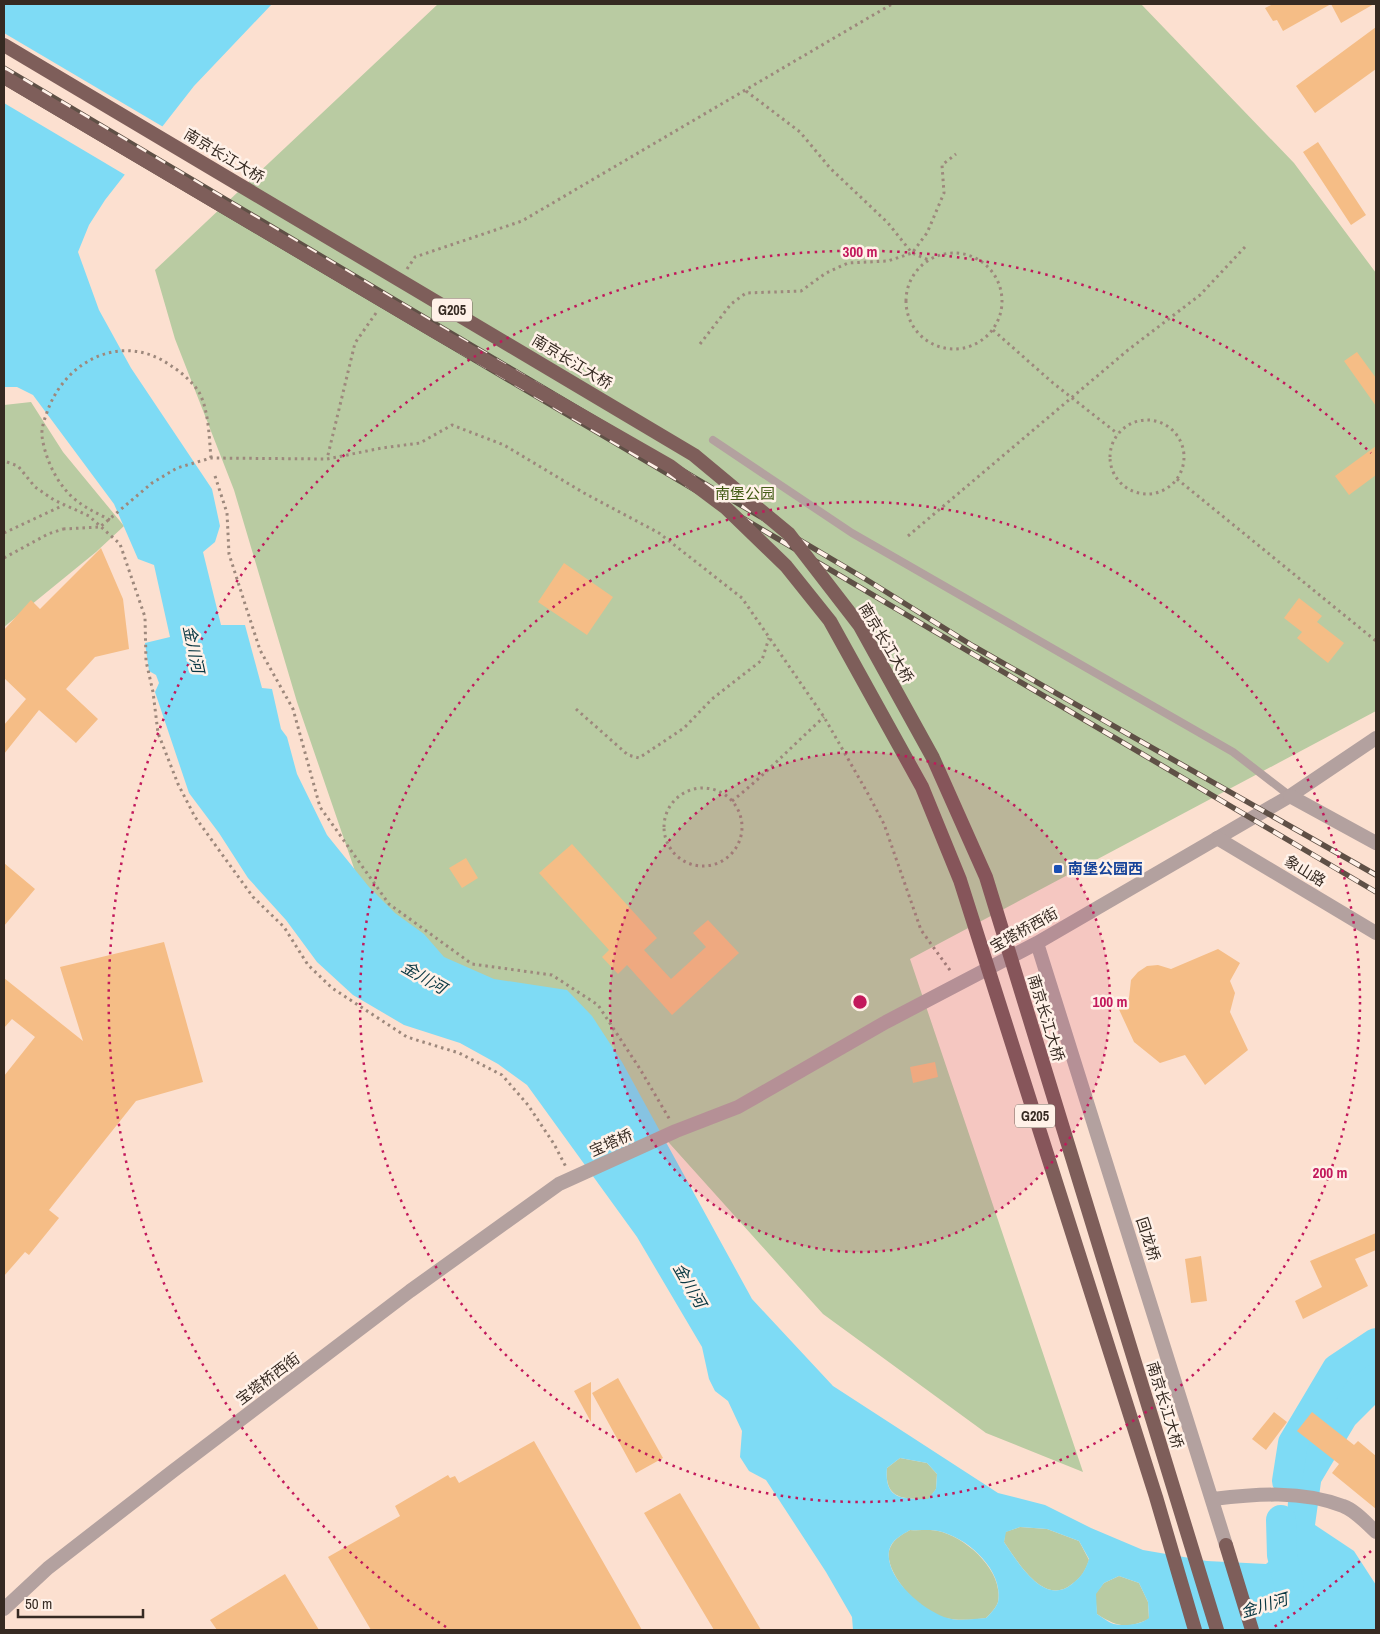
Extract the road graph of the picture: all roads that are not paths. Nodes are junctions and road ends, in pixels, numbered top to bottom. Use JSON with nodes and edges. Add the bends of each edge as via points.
{"nodes":[{"id":1,"x":4,"y":45,"type":"edge"},
{"id":2,"x":4,"y":77,"type":"edge"},
{"id":3,"x":713,"y":440,"type":"dead end"},
{"id":4,"x":1376,"y":738,"type":"edge"},
{"id":5,"x":1290,"y":796,"type":"junction"},
{"id":6,"x":1217,"y":838,"type":"junction"},
{"id":7,"x":1376,"y":843,"type":"edge"},
{"id":8,"x":1376,"y":933,"type":"edge"},
{"id":9,"x":1037,"y":943,"type":"junction"},
{"id":10,"x":676,"y":1131,"type":"joint"},
{"id":11,"x":559,"y":1184,"type":"joint"},
{"id":12,"x":1214,"y":1499,"type":"junction"},
{"id":13,"x":1370,"y":1521,"type":"edge"},
{"id":14,"x":1376,"y":1532,"type":"edge"},
{"id":15,"x":1226,"y":1545,"type":"joint"},
{"id":16,"x":4,"y":1609,"type":"edge"},
{"id":17,"x":1196,"y":1630,"type":"edge"},
{"id":18,"x":1217,"y":1630,"type":"edge"},
{"id":19,"x":1252,"y":1630,"type":"edge"}],
"edges":[{"from":1,"to":18,"type":"highway","name":"南京长江大桥","number":"G205","bridge":true,"via":[[694,455],[789,534],[860,626],[933,758],[986,877]]},
{"from":2,"to":17,"type":"highway","number":"G205","bridge":true,"via":[[425,326],[670,466],[726,508],[786,566],[830,621],[922,787],[960,880]]},
{"from":3,"to":5,"type":"lane","via":[[852,533],[1233,752]]},
{"from":4,"to":5,"type":"street","name":"宝塔桥西街"},
{"from":5,"to":6,"type":"street","name":"宝塔桥西街"},
{"from":5,"to":7,"type":"street"},
{"from":6,"to":8,"type":"street","name":"象山路"},
{"from":6,"to":9,"type":"street","name":"宝塔桥西街"},
{"from":9,"to":10,"type":"street","name":"宝塔桥西街","via":[[886,1022],[738,1107]]},
{"from":9,"to":12,"type":"street","name":"回龙桥"},
{"from":10,"to":11,"type":"street","name":"宝塔桥"},
{"from":11,"to":16,"type":"street","name":"宝塔桥西街","via":[[410,1291],[189,1459],[48,1568]]},
{"from":12,"to":13,"type":"street","via":[[1261,1494],[1302,1496],[1345,1506]]},
{"from":12,"to":15,"type":"street","name":"回龙桥"},
{"from":13,"to":14,"type":"street"},
{"from":15,"to":19,"type":"highway"}]}
